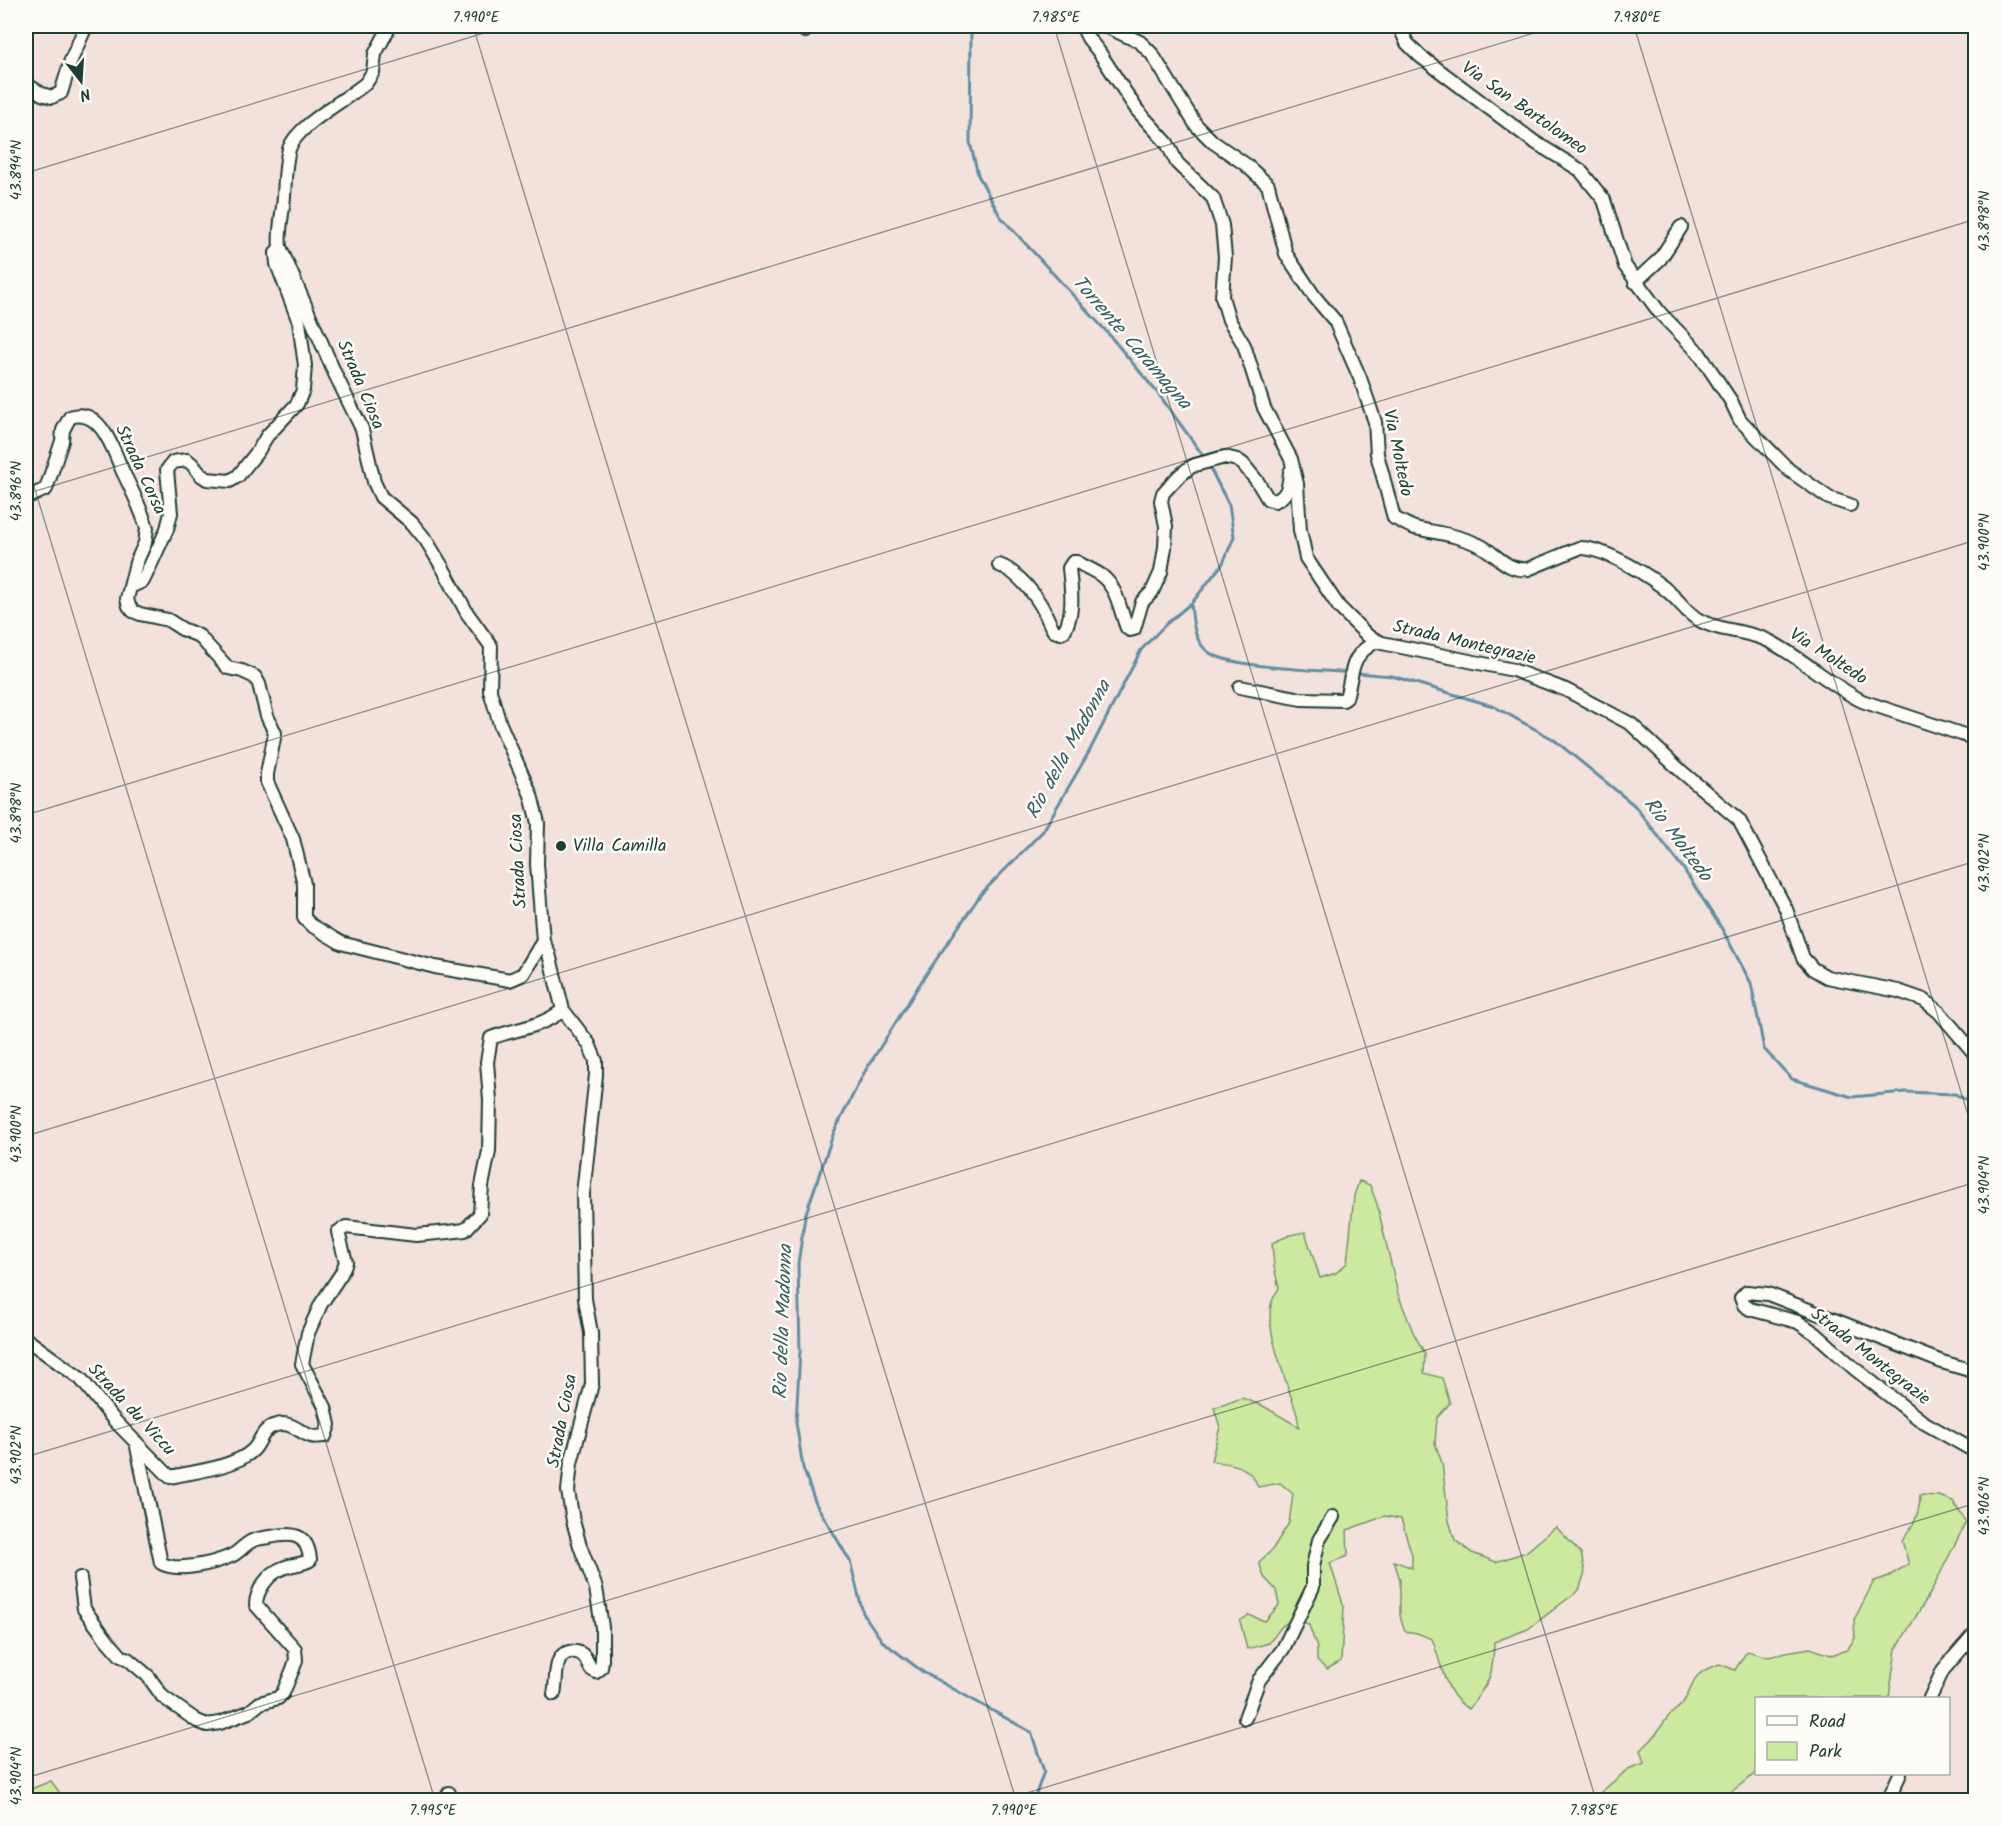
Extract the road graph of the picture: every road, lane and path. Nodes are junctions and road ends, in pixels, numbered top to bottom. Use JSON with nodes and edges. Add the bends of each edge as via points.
{"nodes":[{"id":1,"x":86,"y":26,"type":"edge"},
{"id":2,"x":390,"y":26,"type":"edge"},
{"id":3,"x":1082,"y":26,"type":"edge"},
{"id":4,"x":1105,"y":26,"type":"edge"},
{"id":5,"x":1400,"y":26,"type":"edge"},
{"id":6,"x":1099,"y":52,"type":"junction"},
{"id":7,"x":26,"y":84,"type":"edge"},
{"id":8,"x":1681,"y":227,"type":"dead end"},
{"id":9,"x":280,"y":247,"type":"junction"},
{"id":10,"x":1635,"y":282,"type":"junction"},
{"id":11,"x":1291,"y":459,"type":"junction"},
{"id":12,"x":26,"y":493,"type":"edge"},
{"id":13,"x":1850,"y":505,"type":"dead end"},
{"id":14,"x":999,"y":565,"type":"dead end"},
{"id":15,"x":130,"y":587,"type":"junction"},
{"id":16,"x":1377,"y":641,"type":"junction"},
{"id":17,"x":1240,"y":687,"type":"dead end"},
{"id":18,"x":1976,"y":739,"type":"edge"},
{"id":19,"x":543,"y":941,"type":"junction"},
{"id":20,"x":563,"y":1010,"type":"junction"},
{"id":21,"x":1976,"y":1056,"type":"edge"},
{"id":22,"x":26,"y":1339,"type":"edge"},
{"id":23,"x":1976,"y":1372,"type":"edge"},
{"id":24,"x":136,"y":1440,"type":"junction"},
{"id":25,"x":1976,"y":1452,"type":"edge"},
{"id":26,"x":1332,"y":1517,"type":"dead end"},
{"id":27,"x":80,"y":1578,"type":"dead end"},
{"id":28,"x":1976,"y":1632,"type":"edge"},
{"id":29,"x":554,"y":1695,"type":"dead end"},
{"id":30,"x":1930,"y":1697,"type":"edge"},
{"id":31,"x":1245,"y":1718,"type":"dead end"},
{"id":32,"x":1899,"y":1775,"type":"edge"},
{"id":33,"x":1888,"y":1800,"type":"edge"}],
"edges":[{"from":1,"to":7,"type":"street","via":[[61,93],[52,97]]},
{"from":2,"to":9,"type":"street","name":"Strada Ciosa","via":[[366,83],[301,131],[291,144]]},
{"from":3,"to":6,"type":"street","name":"Strada Montegrazie"},
{"from":4,"to":6,"type":"street"},
{"from":4,"to":18,"type":"street","name":"Via Moltedo","via":[[1140,42],[1152,54],[1196,125],[1268,185],[1286,254],[1335,321],[1360,378],[1375,422],[1377,454],[1394,518],[1413,528],[1465,538],[1521,570],[1579,548],[1603,552],[1651,578],[1700,621],[1768,640],[1862,700]]},
{"from":5,"to":10,"type":"street","name":"Via San Bartolomeo","via":[[1407,43],[1420,56],[1591,181],[1604,200],[1625,266]]},
{"from":6,"to":11,"type":"street","name":"Strada Montegrazie","via":[[1137,110],[1167,143],[1177,163],[1213,198],[1222,225],[1225,257],[1222,297],[1229,320],[1244,345],[1264,408]]},
{"from":8,"to":10,"type":"street","via":[[1660,259]]},
{"from":9,"to":15,"type":"street","name":"Strada Corsa","via":[[277,264],[299,322],[305,366],[297,404],[267,436],[247,467],[230,481],[207,479],[187,460],[173,462],[167,470],[171,513],[166,528],[145,578]]},
{"from":9,"to":19,"type":"street","name":"Strada Ciosa","via":[[362,429],[381,497],[426,540],[467,613],[491,645],[490,691],[538,823]]},
{"from":10,"to":13,"type":"street","name":"Via San Bartolomeo","via":[[1699,353],[1755,438],[1801,480],[1829,498]]},
{"from":11,"to":14,"type":"street","via":[[1289,486],[1275,501],[1263,494],[1243,464],[1225,457],[1189,468],[1163,494],[1166,547],[1161,573],[1142,602],[1134,629],[1127,628],[1107,581],[1077,562],[1069,568],[1072,597],[1064,631],[1054,631],[1033,595]]},
{"from":11,"to":16,"type":"street","name":"Strada Montegrazie","via":[[1306,558],[1339,607]]},
{"from":12,"to":15,"type":"street","name":"Strada Corsa","via":[[33,495],[46,489],[70,417],[82,415],[98,425],[109,439],[147,528]]},
{"from":15,"to":19,"type":"street","via":[[127,599],[133,611],[168,620],[200,636],[228,668],[242,670],[259,684],[275,733],[267,782],[293,839],[304,884],[304,918],[312,925],[341,943],[435,967],[510,980],[523,974]]},
{"from":16,"to":17,"type":"street","via":[[1354,660],[1346,698],[1301,699]]},
{"from":16,"to":21,"type":"street","name":"Strada Montegrazie","via":[[1513,670],[1566,690],[1631,723],[1738,820],[1786,909],[1803,958],[1813,969],[1924,1000],[1940,1012]]},
{"from":19,"to":20,"type":"street","name":"Strada Ciosa"},
{"from":20,"to":24,"type":"street","name":"Strada du Viccu","via":[[532,1028],[491,1038],[487,1062],[489,1151],[480,1214],[465,1230],[416,1235],[346,1227],[338,1232],[346,1262],[308,1333],[302,1364],[325,1407],[329,1425],[325,1436],[312,1437],[294,1425],[274,1425],[238,1460],[170,1477]]},
{"from":20,"to":29,"type":"street","name":"Strada Ciosa","via":[[589,1044],[596,1061],[583,1194],[592,1384],[571,1463],[568,1491],[580,1546],[596,1588],[602,1627],[601,1668],[591,1670],[579,1652],[569,1652],[560,1658],[556,1668]]},
{"from":22,"to":24,"type":"street","name":"Strada du Viccu","via":[[81,1379]]},
{"from":23,"to":25,"type":"street","name":"Strada Montegrazie","via":[[1768,1294],[1752,1291],[1741,1298],[1750,1309],[1784,1317],[1807,1328],[1923,1422]]},
{"from":24,"to":27,"type":"street","via":[[161,1563],[165,1566],[192,1567],[235,1554],[252,1541],[281,1534],[296,1535],[308,1548],[310,1560],[274,1573],[255,1601],[295,1650],[296,1660],[283,1693],[220,1724],[197,1721],[163,1697],[148,1676],[106,1639],[84,1609]]},
{"from":26,"to":31,"type":"street","via":[[1319,1540],[1313,1587],[1283,1649],[1259,1680]]},
{"from":28,"to":30,"type":"street","via":[[1943,1671]]},
{"from":32,"to":33,"type":"street"}]}
